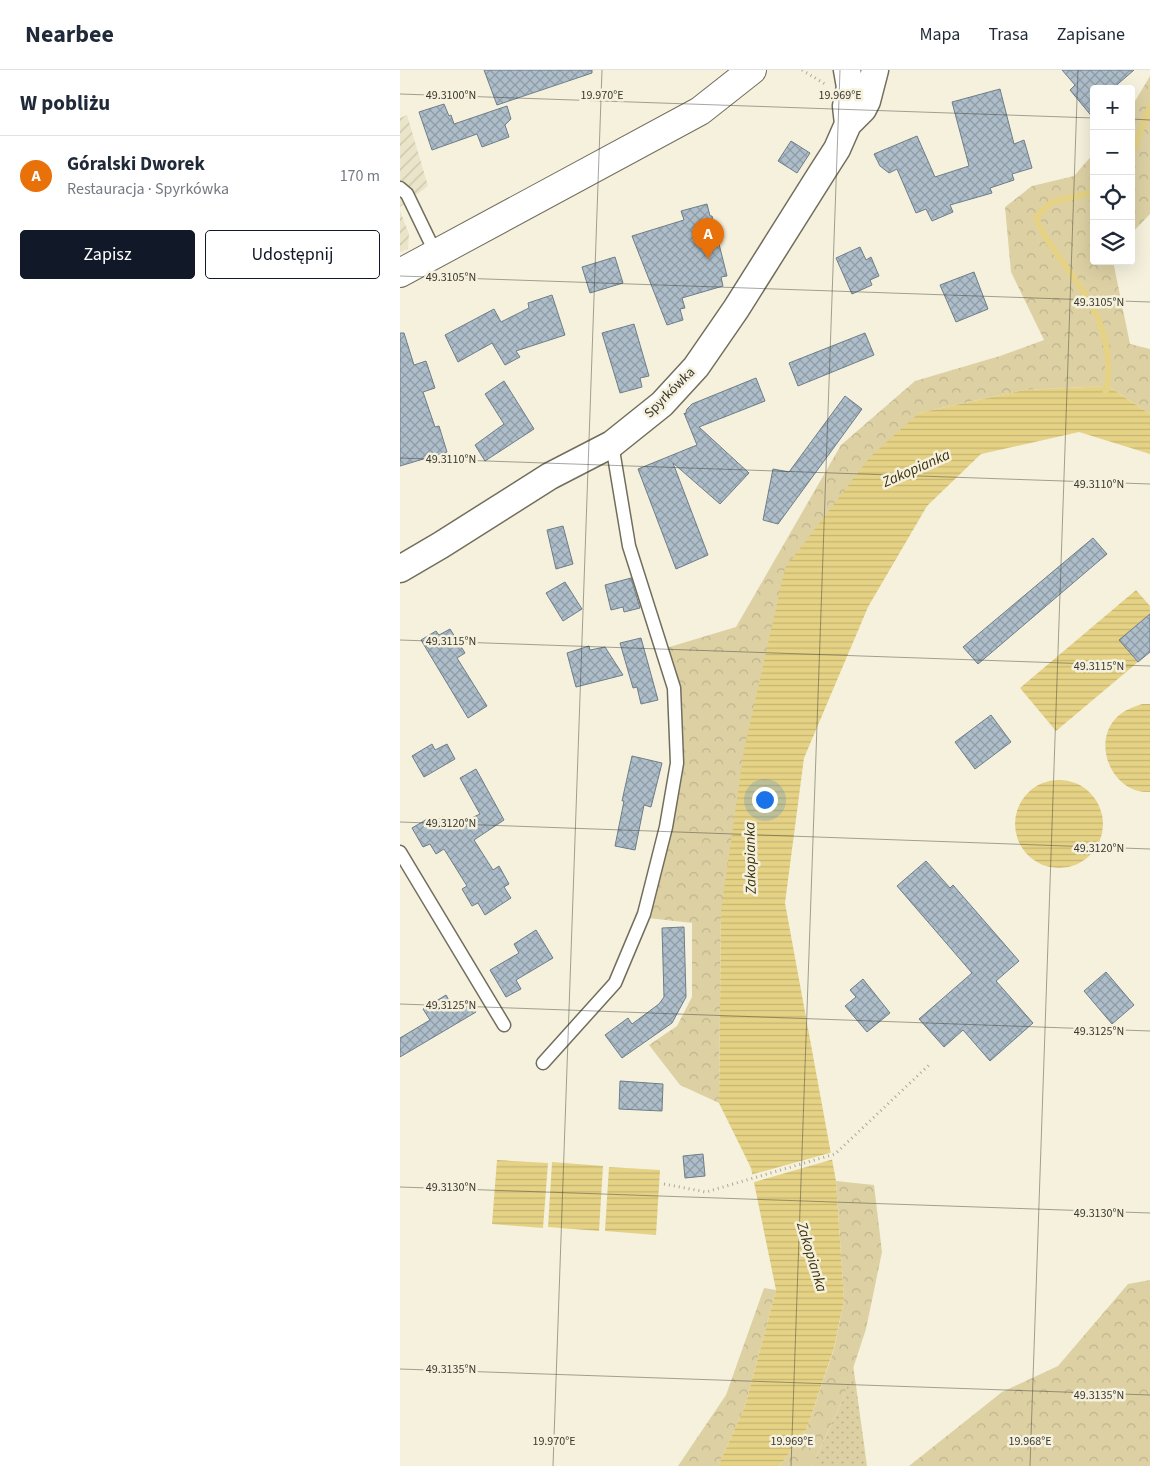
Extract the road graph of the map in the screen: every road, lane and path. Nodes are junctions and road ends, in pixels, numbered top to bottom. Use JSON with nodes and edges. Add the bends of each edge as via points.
{"nodes":[{"id":1,"x":752,"y":70,"type":"edge"},
{"id":2,"x":847,"y":70,"type":"edge"},
{"id":3,"x":875,"y":70,"type":"edge"},
{"id":4,"x":848,"y":124,"type":"junction"},
{"id":5,"x":400,"y":188,"type":"edge"},
{"id":6,"x":436,"y":254,"type":"junction"},
{"id":7,"x":400,"y":273,"type":"edge"},
{"id":8,"x":612,"y":444,"type":"junction"},
{"id":9,"x":400,"y":569,"type":"edge"},
{"id":10,"x":400,"y":852,"type":"edge"},
{"id":11,"x":504,"y":1025,"type":"dead end"},
{"id":12,"x":543,"y":1063,"type":"dead end"},
{"id":13,"x":929,"y":1065,"type":"dead end"},
{"id":14,"x":664,"y":1184,"type":"dead end"}],
"edges":[{"from":1,"to":6,"type":"main road","via":[[700,111]]},
{"from":2,"to":4,"type":"street","name":"Spyrkówka","via":[[850,88],[846,106]]},
{"from":3,"to":4,"type":"street","name":"Spyrkówka","via":[[863,109]]},
{"from":4,"to":8,"type":"street","name":"Spyrkówka","via":[[816,183],[696,366],[662,404]]},
{"from":5,"to":6,"type":"lane","via":[[407,194]]},
{"from":6,"to":7,"type":"main road"},
{"from":8,"to":9,"type":"street","name":"Spyrkówka","via":[[550,476]]},
{"from":8,"to":12,"type":"lane","via":[[629,546],[674,688],[676,763],[666,827],[644,914],[615,983]]},
{"from":10,"to":11,"type":"lane"},
{"from":13,"to":14,"type":"path","via":[[836,1154],[706,1192]]}]}
